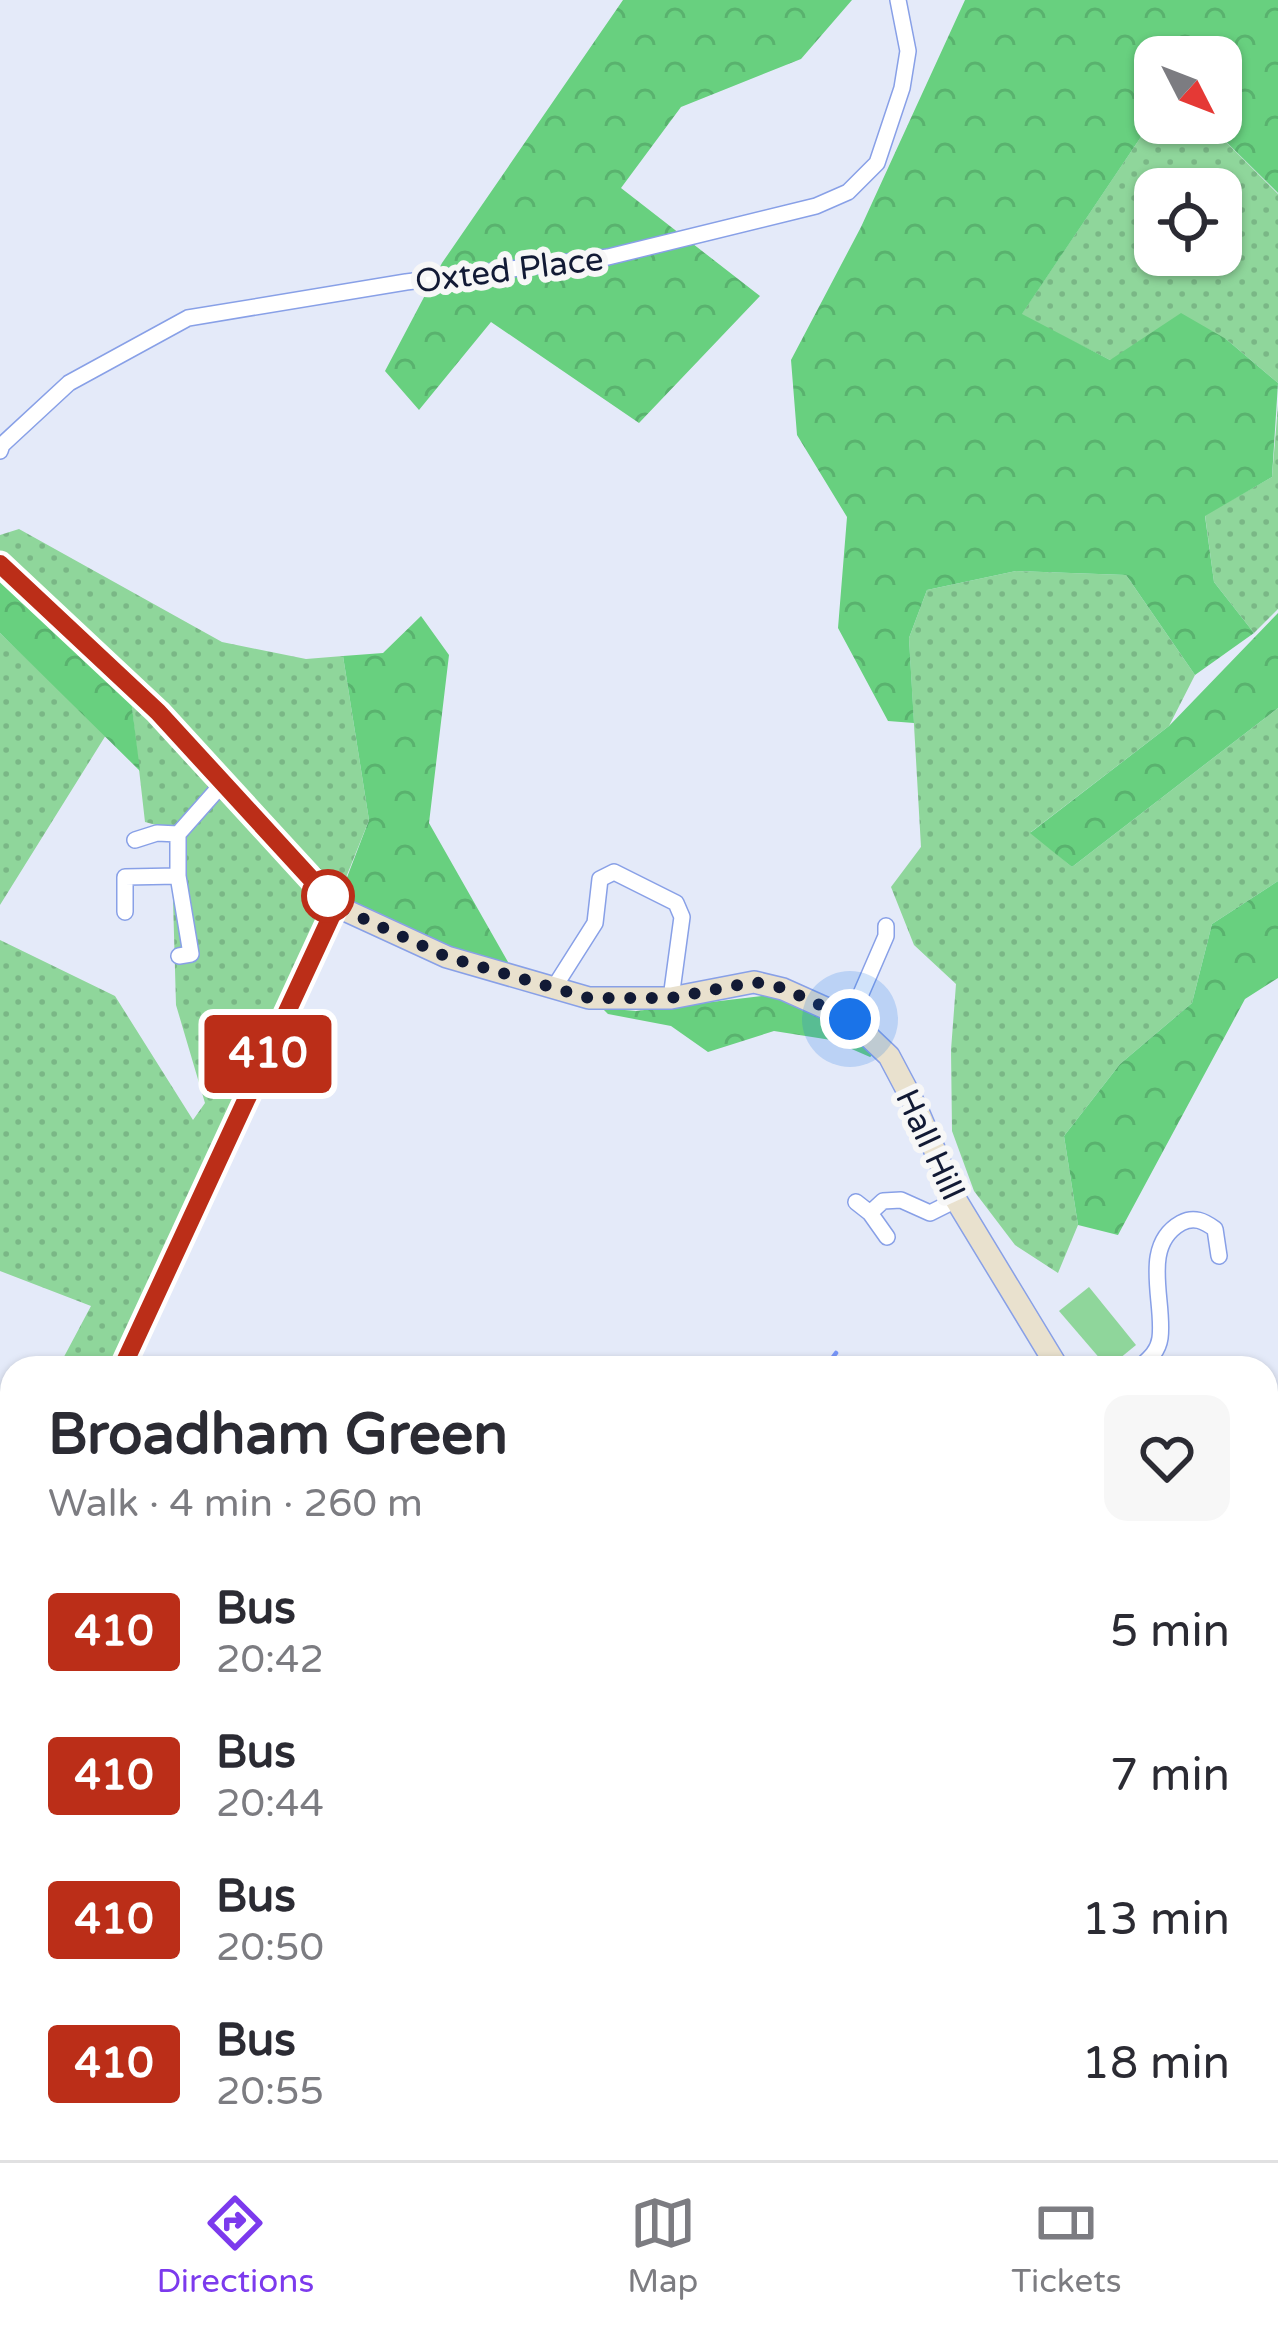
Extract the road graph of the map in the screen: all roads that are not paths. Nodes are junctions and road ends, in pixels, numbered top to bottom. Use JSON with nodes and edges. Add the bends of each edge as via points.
{"nodes":[{"id":1,"x":898,"y":0,"type":"edge"},
{"id":2,"x":0,"y":451,"type":"edge"},
{"id":3,"x":0,"y":564,"type":"edge"},
{"id":4,"x":224,"y":782,"type":"junction"},
{"id":5,"x":178,"y":834,"type":"junction"},
{"id":6,"x":135,"y":840,"type":"dead end"},
{"id":7,"x":178,"y":876,"type":"junction"},
{"id":8,"x":336,"y":906,"type":"junction"},
{"id":9,"x":125,"y":913,"type":"dead end"},
{"id":10,"x":886,"y":926,"type":"dead end"},
{"id":11,"x":179,"y":956,"type":"dead end"},
{"id":12,"x":555,"y":986,"type":"junction"},
{"id":13,"x":671,"y":998,"type":"junction"},
{"id":14,"x":850,"y":1019,"type":"junction"},
{"id":15,"x":956,"y":1200,"type":"junction"},
{"id":16,"x":887,"y":1237,"type":"dead end"},
{"id":17,"x":1219,"y":1256,"type":"dead end"},
{"id":18,"x":128,"y":1356,"type":"edge"},
{"id":19,"x":1051,"y":1356,"type":"edge"},
{"id":20,"x":1153,"y":1356,"type":"edge"}],
"edges":[{"from":1,"to":2,"type":"street","name":"Oxted Place","via":[[908,51],[902,88],[877,163],[848,191],[608,257],[188,319],[69,383]]},
{"from":3,"to":4,"type":"street"},
{"from":4,"to":5,"type":"street"},
{"from":4,"to":8,"type":"street"},
{"from":5,"to":6,"type":"street"},
{"from":5,"to":7,"type":"street"},
{"from":7,"to":9,"type":"street","via":[[125,877]]},
{"from":7,"to":11,"type":"street","via":[[191,954]]},
{"from":8,"to":12,"type":"street","name":"Hall Hill","via":[[447,957]]},
{"from":8,"to":18,"type":"street"},
{"from":10,"to":14,"type":"street"},
{"from":12,"to":13,"type":"street","name":"Hall Hill","via":[[589,998]]},
{"from":12,"to":13,"type":"street","via":[[595,923],[600,879],[614,872],[676,903],[682,917]]},
{"from":13,"to":14,"type":"street","name":"Hall Hill","via":[[754,982]]},
{"from":14,"to":15,"type":"street","name":"Hall Hill","via":[[889,1056]]},
{"from":15,"to":16,"type":"street","via":[[930,1213],[902,1200],[863,1208]]},
{"from":15,"to":19,"type":"street","name":"Hall Hill"},
{"from":17,"to":20,"type":"street","via":[[1215,1229],[1204,1221],[1188,1219],[1163,1243]]}]}
